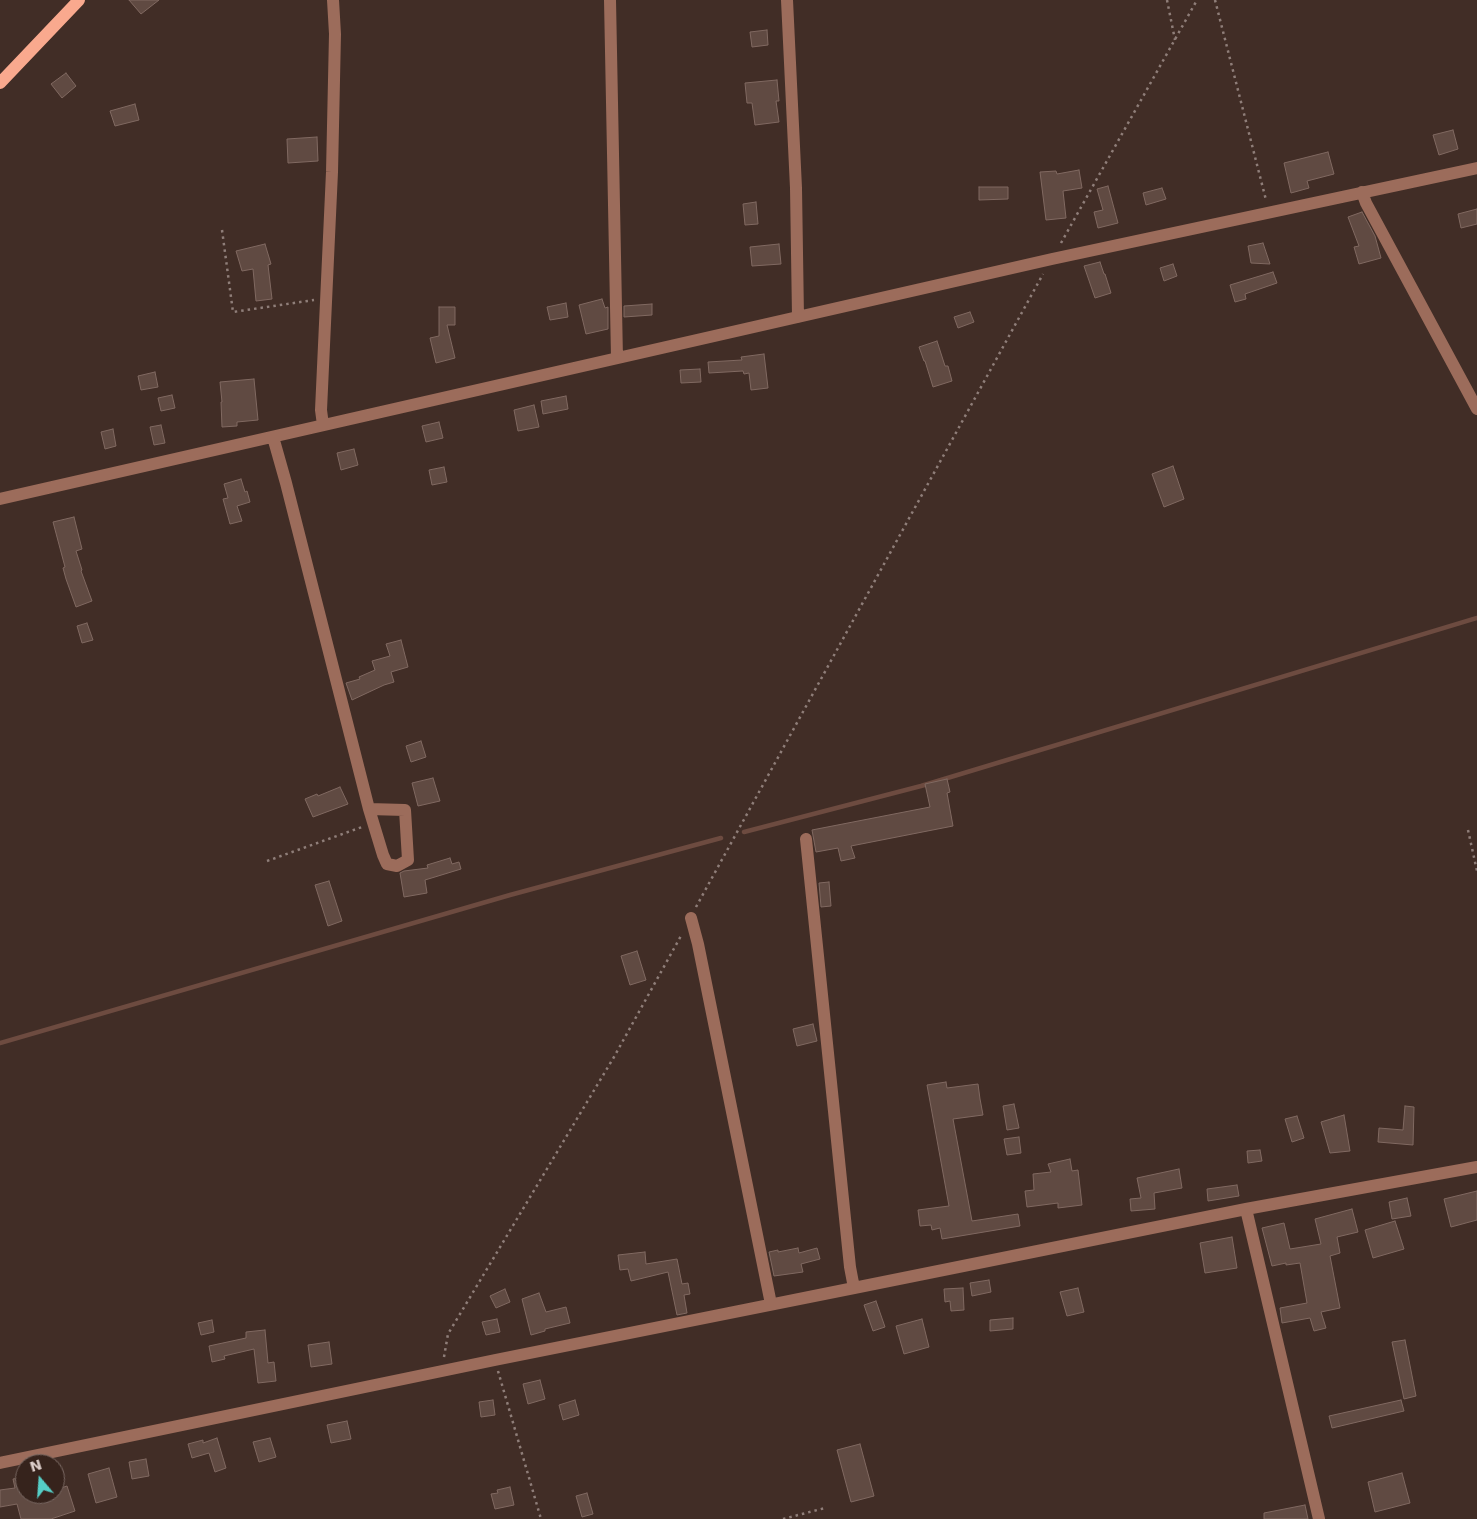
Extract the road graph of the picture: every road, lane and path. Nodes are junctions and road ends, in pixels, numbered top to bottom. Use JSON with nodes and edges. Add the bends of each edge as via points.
{"nodes":[{"id":1,"x":79,"y":0,"type":"edge"},
{"id":2,"x":333,"y":0,"type":"edge"},
{"id":3,"x":610,"y":0,"type":"edge"},
{"id":4,"x":787,"y":0,"type":"edge"},
{"id":5,"x":1167,"y":0,"type":"edge"},
{"id":6,"x":1198,"y":0,"type":"edge"},
{"id":7,"x":1216,"y":0,"type":"edge"},
{"id":8,"x":1175,"y":40,"type":"junction"},
{"id":9,"x":0,"y":83,"type":"edge"},
{"id":10,"x":1477,"y":168,"type":"edge"},
{"id":11,"x":1362,"y":192,"type":"junction"},
{"id":12,"x":1269,"y":212,"type":"junction"},
{"id":13,"x":222,"y":230,"type":"dead end"},
{"id":14,"x":1052,"y":259,"type":"junction"},
{"id":15,"x":326,"y":298,"type":"junction"},
{"id":16,"x":798,"y":317,"type":"junction"},
{"id":17,"x":617,"y":358,"type":"junction"},
{"id":18,"x":1477,"y":409,"type":"edge"},
{"id":19,"x":323,"y":425,"type":"junction"},
{"id":20,"x":273,"y":437,"type":"junction"},
{"id":21,"x":0,"y":499,"type":"edge"},
{"id":22,"x":369,"y":810,"type":"junction"},
{"id":23,"x":373,"y":823,"type":"junction"},
{"id":24,"x":1468,"y":830,"type":"dead end"},
{"id":25,"x":806,"y":839,"type":"dead end"},
{"id":26,"x":267,"y":861,"type":"dead end"},
{"id":27,"x":1477,"y":871,"type":"edge"},
{"id":28,"x":691,"y":918,"type":"junction"},
{"id":29,"x":1477,"y":1167,"type":"edge"},
{"id":30,"x":1246,"y":1209,"type":"junction"},
{"id":31,"x":854,"y":1288,"type":"junction"},
{"id":32,"x":771,"y":1304,"type":"junction"},
{"id":33,"x":495,"y":1360,"type":"junction"},
{"id":34,"x":441,"y":1371,"type":"junction"},
{"id":35,"x":0,"y":1463,"type":"edge"},
{"id":36,"x":825,"y":1508,"type":"dead end"},
{"id":37,"x":541,"y":1519,"type":"edge"},
{"id":38,"x":783,"y":1519,"type":"edge"},
{"id":39,"x":1319,"y":1519,"type":"edge"}],
"edges":[{"from":1,"to":9,"type":"main road"},
{"from":2,"to":15,"type":"street","via":[[335,34]]},
{"from":3,"to":17,"type":"street"},
{"from":4,"to":16,"type":"street"},
{"from":5,"to":8,"type":"path"},
{"from":6,"to":8,"type":"path"},
{"from":7,"to":12,"type":"path"},
{"from":8,"to":14,"type":"path"},
{"from":10,"to":11,"type":"street"},
{"from":11,"to":12,"type":"street"},
{"from":11,"to":18,"type":"street"},
{"from":12,"to":14,"type":"street"},
{"from":13,"to":15,"type":"path","via":[[233,312]]},
{"from":14,"to":16,"type":"street"},
{"from":14,"to":28,"type":"path"},
{"from":15,"to":19,"type":"street"},
{"from":16,"to":17,"type":"street"},
{"from":17,"to":19,"type":"street"},
{"from":19,"to":20,"type":"street"},
{"from":20,"to":21,"type":"street"},
{"from":20,"to":22,"type":"street"},
{"from":22,"to":23,"type":"street"},
{"from":22,"to":23,"type":"street","via":[[405,810],[408,860],[397,866],[388,864]]},
{"from":23,"to":26,"type":"path"},
{"from":24,"to":27,"type":"path"},
{"from":25,"to":31,"type":"street"},
{"from":28,"to":32,"type":"street"},
{"from":28,"to":34,"type":"path","via":[[614,1056],[448,1334]]},
{"from":29,"to":30,"type":"street"},
{"from":30,"to":31,"type":"street"},
{"from":30,"to":39,"type":"street"},
{"from":31,"to":32,"type":"street"},
{"from":32,"to":33,"type":"street"},
{"from":33,"to":34,"type":"street"},
{"from":33,"to":37,"type":"path"},
{"from":34,"to":35,"type":"street"},
{"from":36,"to":38,"type":"path"}]}
